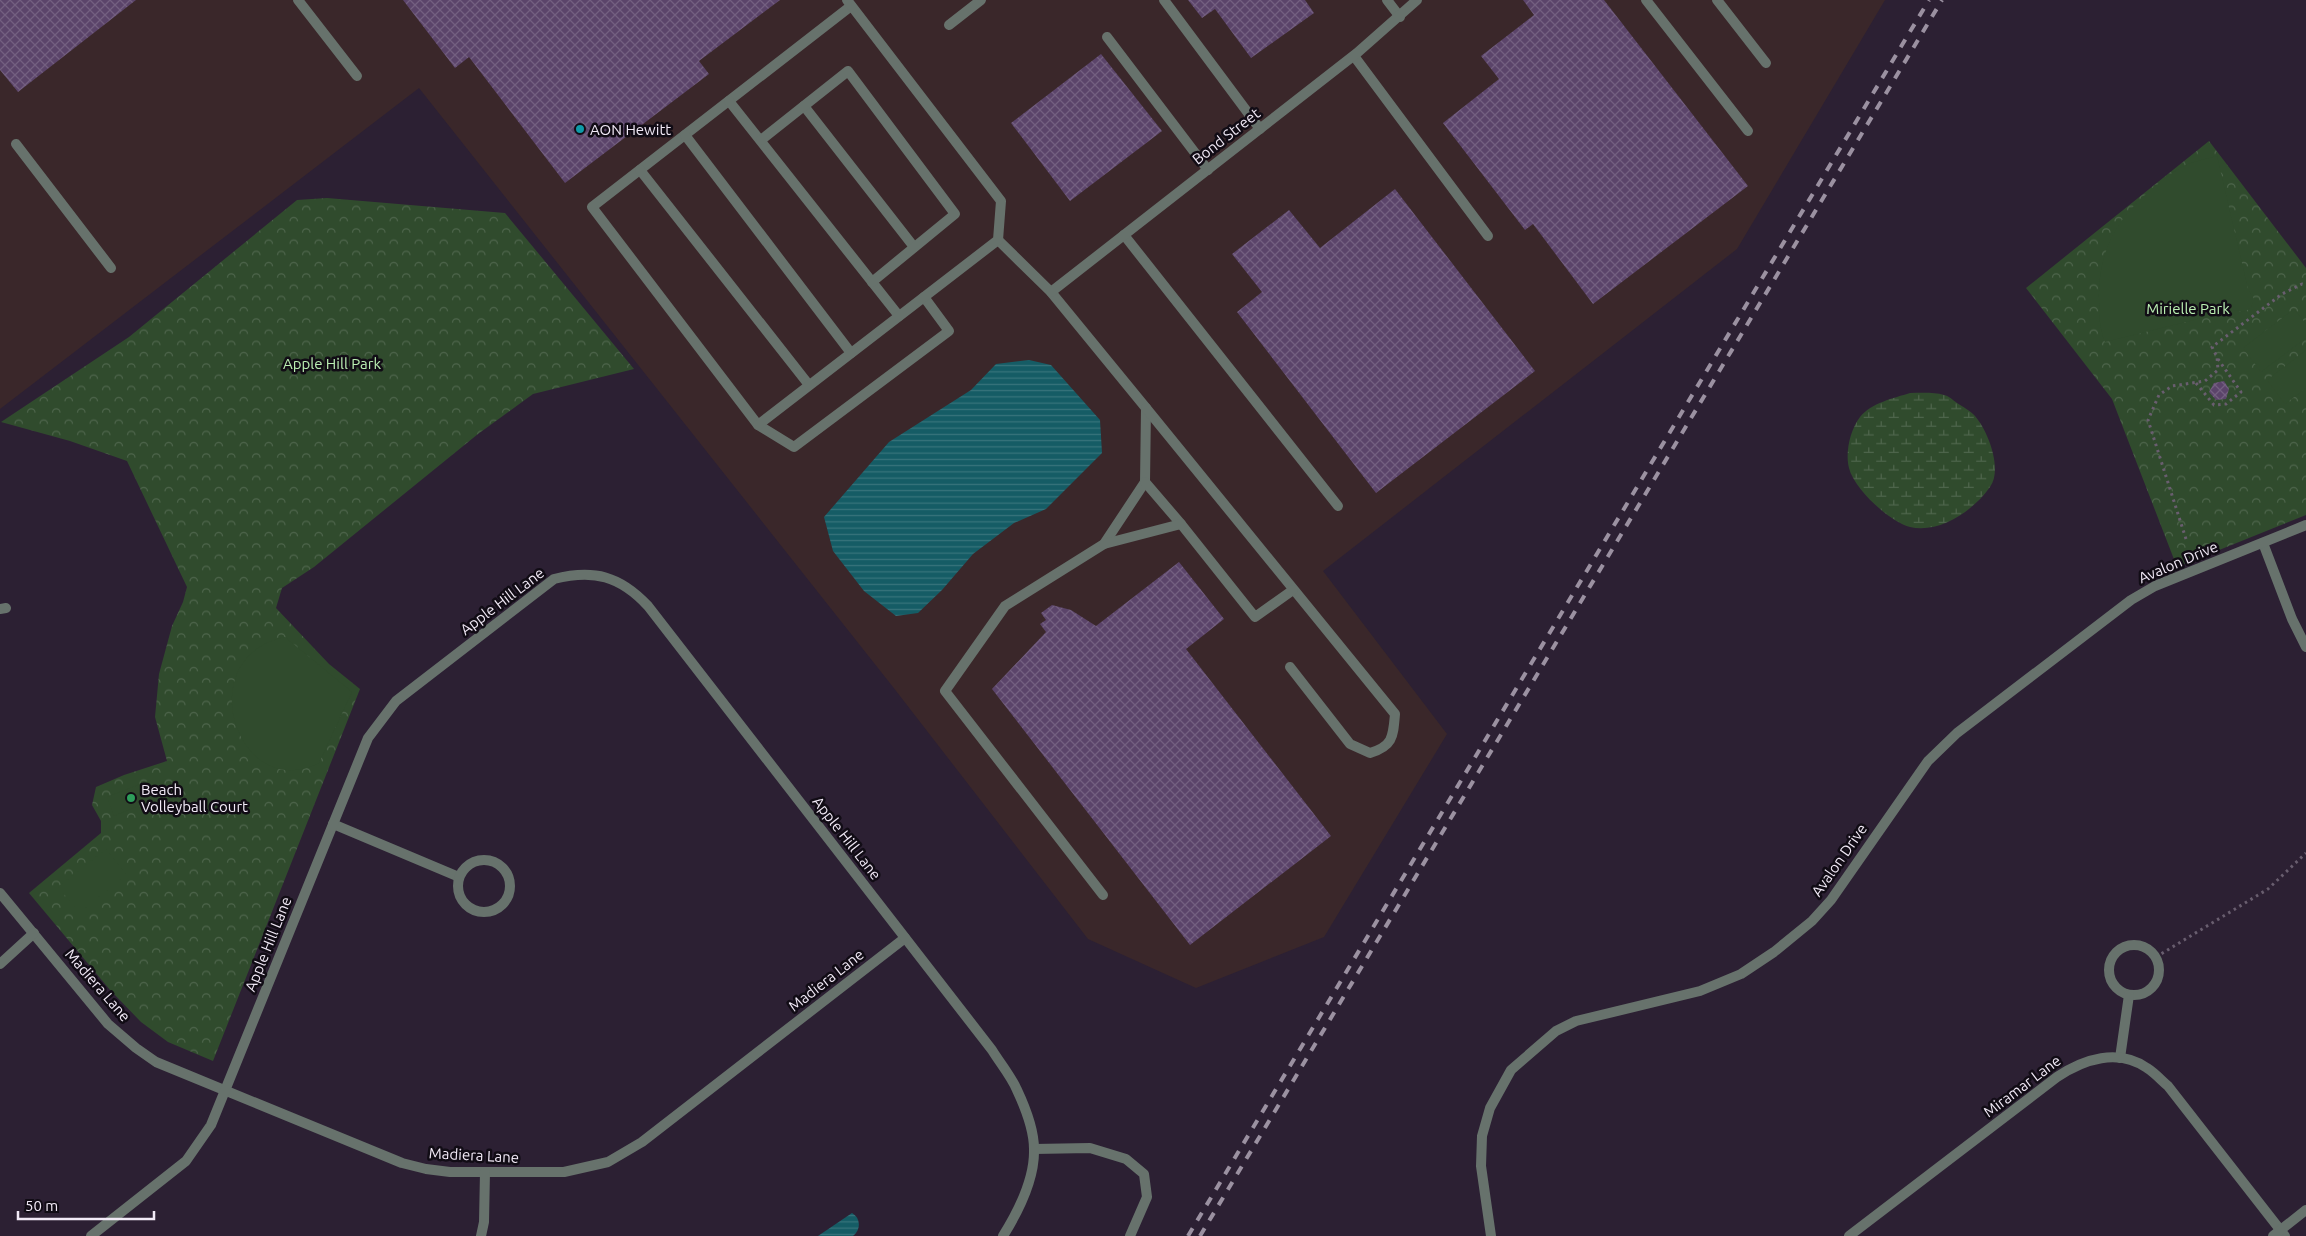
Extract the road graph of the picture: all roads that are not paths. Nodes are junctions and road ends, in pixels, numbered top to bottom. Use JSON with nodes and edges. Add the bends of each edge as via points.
{"nodes":[{"id":1,"x":298,"y":0,"type":"edge"},
{"id":2,"x":981,"y":0,"type":"edge"},
{"id":3,"x":1164,"y":0,"type":"edge"},
{"id":4,"x":1387,"y":0,"type":"edge"},
{"id":5,"x":1417,"y":0,"type":"edge"},
{"id":6,"x":1646,"y":0,"type":"edge"},
{"id":7,"x":1717,"y":0,"type":"edge"},
{"id":8,"x":849,"y":3,"type":"edge"},
{"id":9,"x":1400,"y":17,"type":"junction"},
{"id":10,"x":949,"y":25,"type":"dead end"},
{"id":11,"x":1107,"y":37,"type":"dead end"},
{"id":12,"x":1354,"y":56,"type":"junction"},
{"id":13,"x":1766,"y":64,"type":"dead end"},
{"id":14,"x":357,"y":76,"type":"dead end"},
{"id":15,"x":729,"y":101,"type":"junction"},
{"id":16,"x":804,"y":106,"type":"junction"},
{"id":17,"x":1260,"y":129,"type":"junction"},
{"id":18,"x":1748,"y":131,"type":"dead end"},
{"id":19,"x":685,"y":135,"type":"junction"},
{"id":20,"x":760,"y":140,"type":"junction"},
{"id":21,"x":16,"y":144,"type":"dead end"},
{"id":22,"x":640,"y":170,"type":"junction"},
{"id":23,"x":1208,"y":170,"type":"junction"},
{"id":24,"x":1124,"y":235,"type":"junction"},
{"id":25,"x":1488,"y":236,"type":"dead end"},
{"id":26,"x":998,"y":240,"type":"junction"},
{"id":27,"x":914,"y":247,"type":"junction"},
{"id":28,"x":111,"y":268,"type":"dead end"},
{"id":29,"x":872,"y":282,"type":"junction"},
{"id":30,"x":1051,"y":292,"type":"junction"},
{"id":31,"x":924,"y":297,"type":"junction"},
{"id":32,"x":899,"y":316,"type":"junction"},
{"id":33,"x":851,"y":353,"type":"junction"},
{"id":34,"x":809,"y":385,"type":"junction"},
{"id":35,"x":1146,"y":408,"type":"junction"},
{"id":36,"x":758,"y":425,"type":"junction"},
{"id":37,"x":1145,"y":482,"type":"junction"},
{"id":38,"x":1338,"y":506,"type":"dead end"},
{"id":39,"x":1181,"y":524,"type":"junction"},
{"id":40,"x":2306,"y":525,"type":"edge"},
{"id":41,"x":2263,"y":543,"type":"junction"},
{"id":42,"x":1104,"y":544,"type":"junction"},
{"id":43,"x":1294,"y":590,"type":"junction"},
{"id":44,"x":2306,"y":648,"type":"edge"},
{"id":45,"x":1290,"y":667,"type":"dead end"},
{"id":46,"x":333,"y":824,"type":"junction"},
{"id":47,"x":460,"y":878,"type":"junction"},
{"id":48,"x":0,"y":893,"type":"edge"},
{"id":49,"x":1103,"y":895,"type":"dead end"},
{"id":50,"x":34,"y":933,"type":"junction"},
{"id":51,"x":905,"y":938,"type":"junction"},
{"id":52,"x":0,"y":964,"type":"edge"},
{"id":53,"x":2129,"y":995,"type":"junction"},
{"id":54,"x":2120,"y":1058,"type":"junction"},
{"id":55,"x":225,"y":1091,"type":"junction"},
{"id":56,"x":1034,"y":1150,"type":"junction"},
{"id":57,"x":485,"y":1172,"type":"junction"},
{"id":58,"x":2306,"y":1210,"type":"edge"},
{"id":59,"x":2279,"y":1234,"type":"edge"},
{"id":60,"x":91,"y":1236,"type":"edge"},
{"id":61,"x":481,"y":1236,"type":"edge"},
{"id":62,"x":1003,"y":1236,"type":"edge"},
{"id":63,"x":1130,"y":1236,"type":"edge"},
{"id":64,"x":1491,"y":1236,"type":"edge"},
{"id":65,"x":1849,"y":1236,"type":"edge"}],
"edges":[{"from":1,"to":14,"type":"street"},
{"from":2,"to":10,"type":"street"},
{"from":3,"to":17,"type":"street"},
{"from":4,"to":9,"type":"street"},
{"from":5,"to":9,"type":"street","name":"Bond Street"},
{"from":6,"to":18,"type":"street"},
{"from":7,"to":13,"type":"street"},
{"from":8,"to":15,"type":"street"},
{"from":8,"to":26,"type":"street","via":[[1001,202]]},
{"from":9,"to":12,"type":"street","name":"Bond Street"},
{"from":11,"to":23,"type":"street"},
{"from":12,"to":17,"type":"street","name":"Bond Street"},
{"from":12,"to":25,"type":"street"},
{"from":15,"to":19,"type":"street"},
{"from":15,"to":20,"type":"street"},
{"from":16,"to":20,"type":"street"},
{"from":16,"to":27,"type":"street"},
{"from":16,"to":27,"type":"street","via":[[848,71],[955,214]]},
{"from":17,"to":23,"type":"street","name":"Bond Street"},
{"from":19,"to":22,"type":"street"},
{"from":19,"to":33,"type":"street"},
{"from":20,"to":29,"type":"street"},
{"from":21,"to":28,"type":"street"},
{"from":22,"to":34,"type":"street"},
{"from":22,"to":36,"type":"street","via":[[592,207]]},
{"from":23,"to":24,"type":"street","name":"Bond Street"},
{"from":24,"to":30,"type":"street","name":"Bond Street"},
{"from":24,"to":38,"type":"street"},
{"from":26,"to":30,"type":"street"},
{"from":26,"to":31,"type":"street"},
{"from":27,"to":29,"type":"street"},
{"from":29,"to":32,"type":"street"},
{"from":30,"to":35,"type":"street"},
{"from":31,"to":32,"type":"street"},
{"from":31,"to":36,"type":"street","via":[[949,330],[794,447]]},
{"from":32,"to":33,"type":"street"},
{"from":33,"to":34,"type":"street"},
{"from":34,"to":36,"type":"street"},
{"from":35,"to":37,"type":"street"},
{"from":35,"to":43,"type":"street"},
{"from":37,"to":39,"type":"street"},
{"from":37,"to":42,"type":"street"},
{"from":39,"to":42,"type":"street"},
{"from":39,"to":43,"type":"street","via":[[1255,616]]},
{"from":40,"to":41,"type":"street","name":"Avalon Drive"},
{"from":41,"to":44,"type":"street"},
{"from":41,"to":64,"type":"street","name":"Avalon Drive","via":[[2155,586],[2131,600],[1957,733],[1928,761],[1831,900],[1812,921],[1774,952],[1741,974],[1700,991],[1576,1021],[1535,1047],[1511,1070],[1490,1108],[1482,1136],[1481,1166]]},
{"from":42,"to":49,"type":"street","via":[[1005,606],[945,691]]},
{"from":43,"to":45,"type":"street","via":[[1395,714],[1393,736],[1384,748],[1370,753],[1350,744]]},
{"from":46,"to":47,"type":"street"},
{"from":46,"to":51,"type":"street","name":"Apple Hill Lane","via":[[368,738],[396,701],[554,579],[574,574],[597,574],[636,593],[648,606]]},
{"from":46,"to":55,"type":"street","name":"Apple Hill Lane"},
{"from":47,"to":47,"type":"street","via":[[460,895],[464,903],[478,912],[502,906],[511,890],[508,873],[502,866],[486,860],[470,864]]},
{"from":48,"to":50,"type":"street","name":"Madiera Lane"},
{"from":50,"to":52,"type":"street"},
{"from":50,"to":55,"type":"street","name":"Madiera Lane","via":[[108,1024],[136,1048],[156,1062]]},
{"from":51,"to":56,"type":"street","name":"Apple Hill Lane","via":[[992,1050],[1017,1089]]},
{"from":51,"to":57,"type":"street","name":"Madiera Lane","via":[[642,1142],[608,1162],[564,1172]]},
{"from":53,"to":53,"type":"street","via":[[2115,987],[2110,963],[2119,950],[2143,946],[2156,958],[2157,982],[2146,993]]},
{"from":53,"to":54,"type":"street"},
{"from":54,"to":59,"type":"street","name":"Miramar Lane","via":[[2147,1068],[2168,1086]]},
{"from":54,"to":65,"type":"street","name":"Miramar Lane","via":[[2103,1056],[2075,1064]]},
{"from":55,"to":57,"type":"street","name":"Madiera Lane","via":[[402,1162],[442,1171]]},
{"from":55,"to":60,"type":"street","name":"Apple Hill Lane","via":[[211,1125],[186,1161]]},
{"from":56,"to":62,"type":"street","name":"Apple Hill Lane","via":[[1016,1215]]},
{"from":56,"to":63,"type":"street","via":[[1090,1148],[1126,1159],[1144,1174],[1147,1197]]},
{"from":57,"to":61,"type":"street"},
{"from":58,"to":59,"type":"street"}]}
